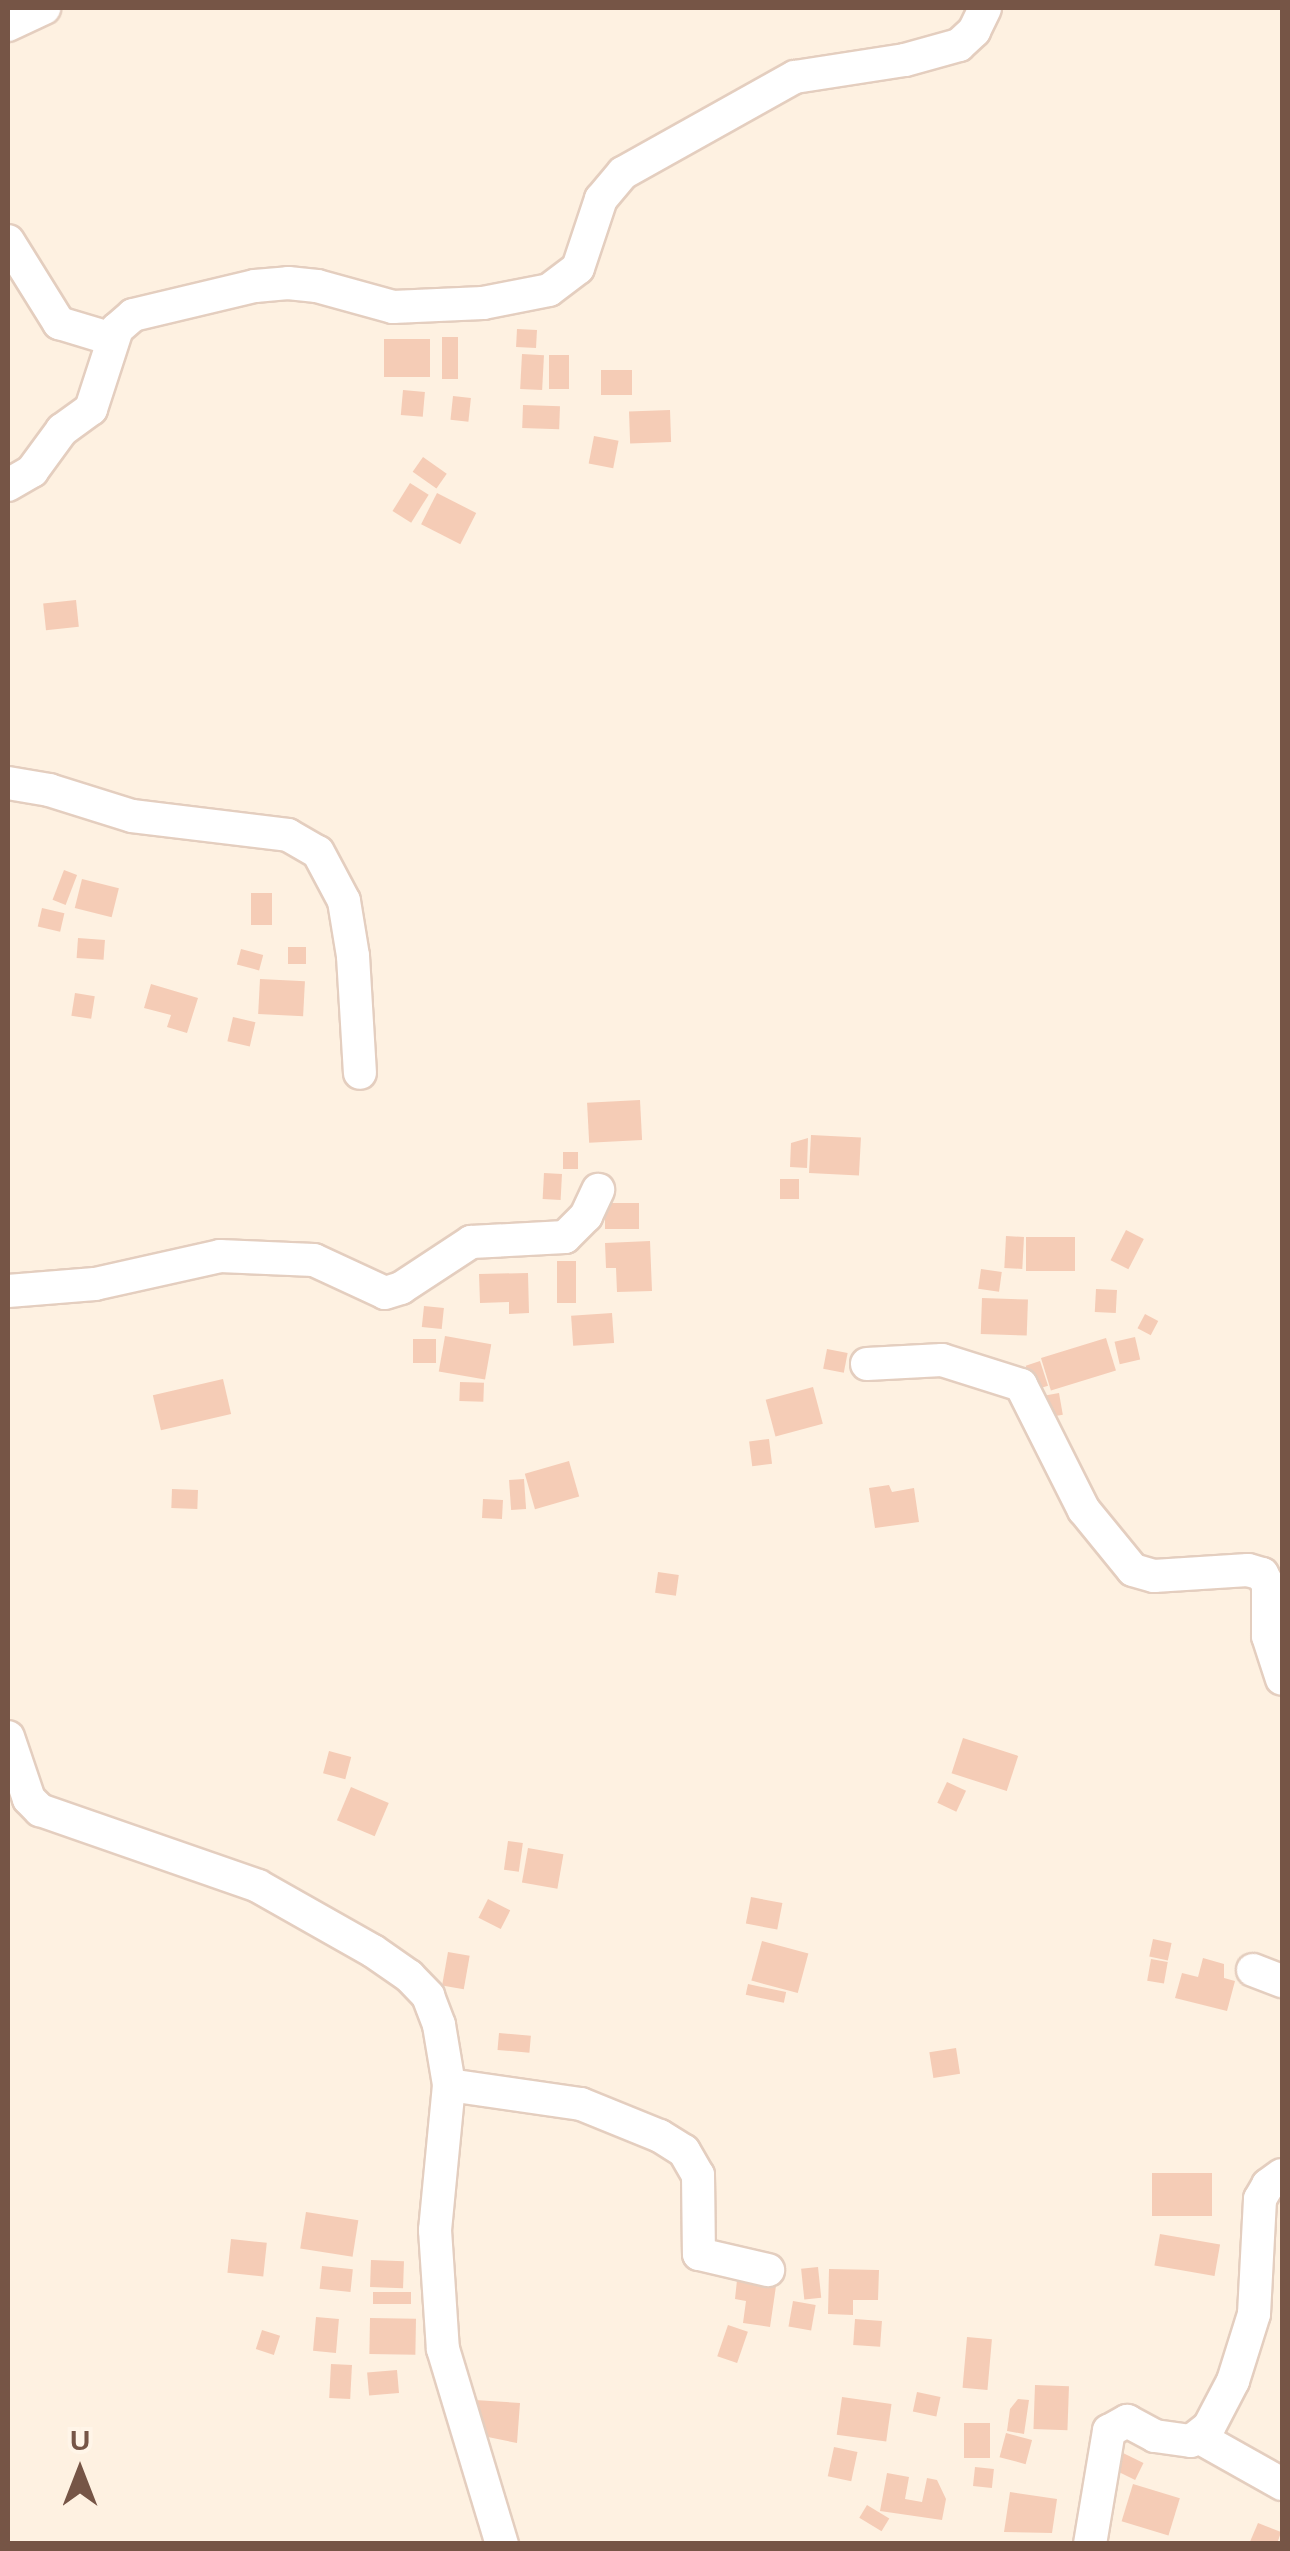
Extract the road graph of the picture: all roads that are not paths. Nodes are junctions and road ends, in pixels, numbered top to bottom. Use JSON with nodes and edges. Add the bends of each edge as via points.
{"nodes":[{"id":1,"x":44,"y":8,"type":"edge"},
{"id":2,"x":985,"y":8,"type":"edge"},
{"id":3,"x":8,"y":25,"type":"edge"},
{"id":4,"x":8,"y":241,"type":"edge"},
{"id":5,"x":112,"y":340,"type":"junction"},
{"id":6,"x":8,"y":485,"type":"edge"},
{"id":7,"x":8,"y":783,"type":"edge"},
{"id":8,"x":360,"y":1074,"type":"dead end"},
{"id":9,"x":598,"y":1190,"type":"dead end"},
{"id":10,"x":8,"y":1290,"type":"edge"},
{"id":11,"x":867,"y":1364,"type":"dead end"},
{"id":12,"x":1282,"y":1679,"type":"edge"},
{"id":13,"x":8,"y":1736,"type":"edge"},
{"id":14,"x":449,"y":2085,"type":"junction"},
{"id":15,"x":1282,"y":2175,"type":"edge"},
{"id":16,"x":768,"y":2270,"type":"dead end"},
{"id":17,"x":1200,"y":2438,"type":"junction"},
{"id":18,"x":1282,"y":2484,"type":"edge"},
{"id":19,"x":502,"y":2544,"type":"edge"},
{"id":20,"x":1090,"y":2544,"type":"edge"}],
"edges":[{"from":1,"to":3,"type":"street"},
{"from":2,"to":5,"type":"street","via":[[959,44],[905,60],[795,77],[624,173],[601,199],[578,268],[549,290],[483,303],[393,306],[317,286],[255,286],[134,315]]},
{"from":4,"to":5,"type":"street","via":[[58,323]]},
{"from":5,"to":6,"type":"street","via":[[92,410],[62,430],[32,471]]},
{"from":7,"to":8,"type":"street","via":[[132,816],[288,835],[318,852],[344,901]]},
{"from":9,"to":10,"type":"street","via":[[586,1216],[565,1237],[471,1242],[385,1293],[324,1262],[220,1256],[95,1284]]},
{"from":11,"to":12,"type":"street","via":[[942,1360],[1021,1385],[1084,1510],[1134,1570],[1154,1576],[1262,1574],[1268,1584],[1268,1636]]},
{"from":13,"to":14,"type":"street","via":[[29,1800],[40,1810],[258,1886],[409,1976],[434,2008]]},
{"from":14,"to":16,"type":"street","via":[[581,2104],[660,2136],[684,2151],[698,2175],[700,2254]]},
{"from":14,"to":19,"type":"street","via":[[435,2230],[438,2309],[452,2388]]},
{"from":15,"to":17,"type":"street","via":[[1260,2199],[1258,2287],[1240,2360]]},
{"from":17,"to":18,"type":"street"},
{"from":17,"to":20,"type":"street","via":[[1177,2441],[1126,2421],[1115,2425],[1106,2440]]}]}
